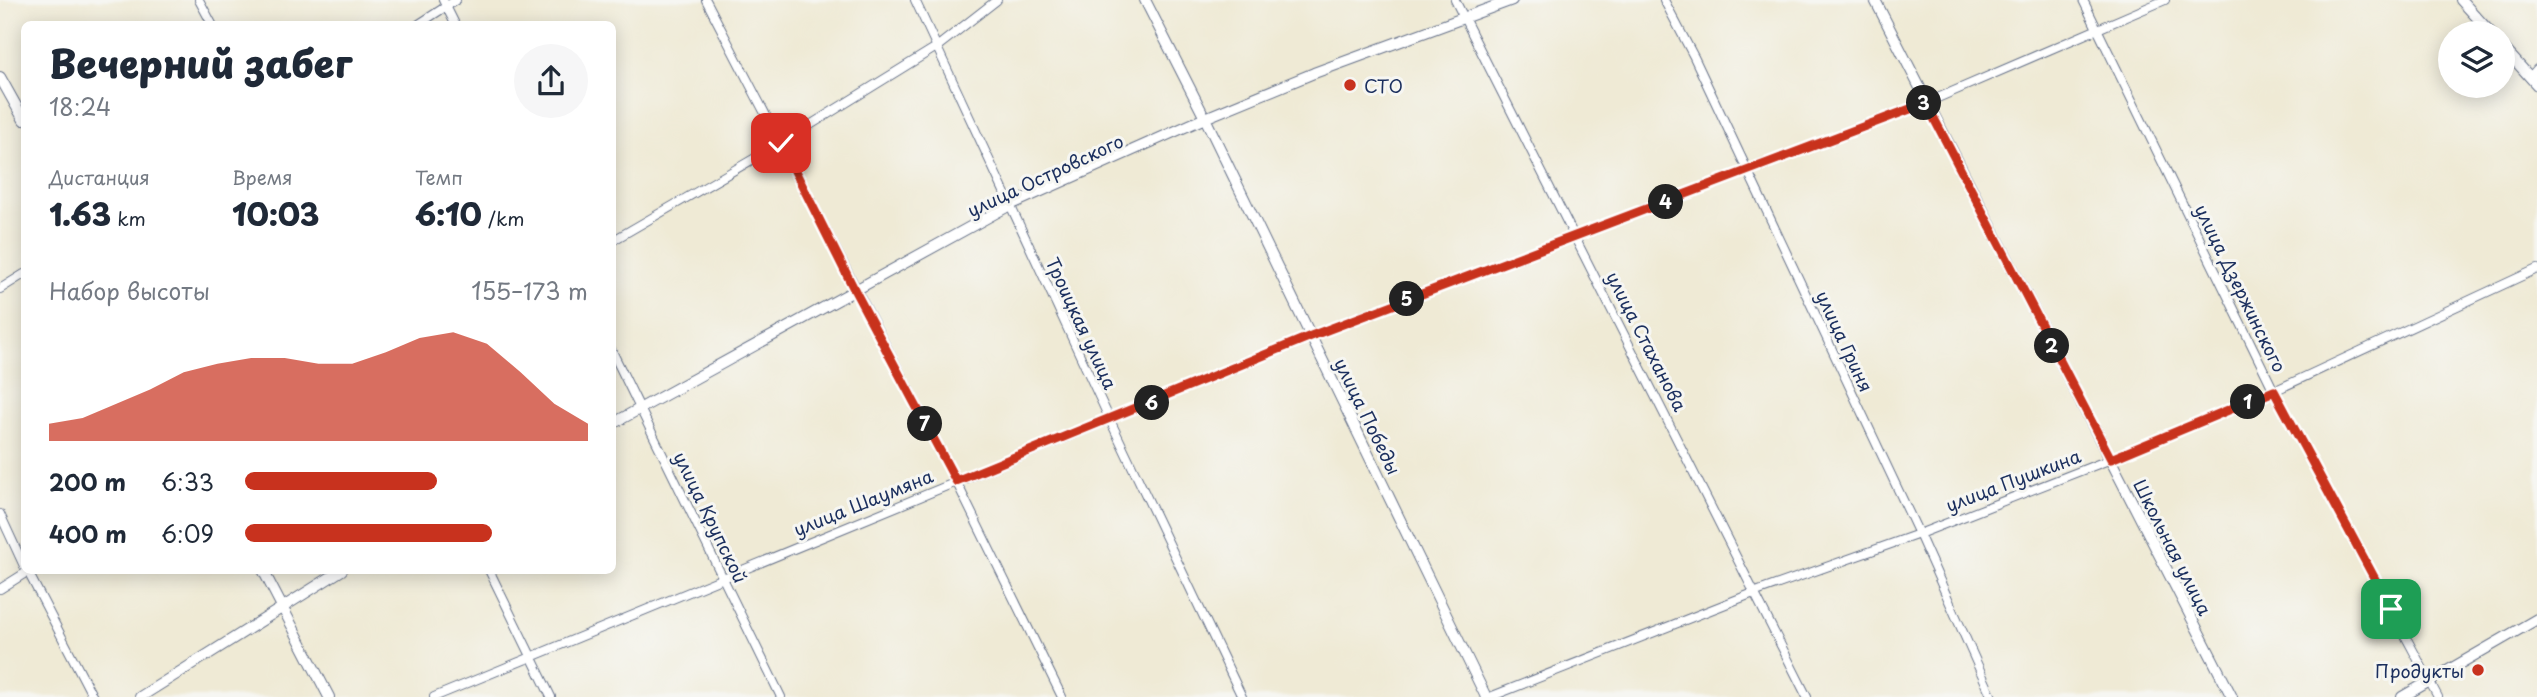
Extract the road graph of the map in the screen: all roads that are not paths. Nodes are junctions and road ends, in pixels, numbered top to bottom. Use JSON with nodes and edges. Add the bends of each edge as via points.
{"nodes":[{"id":1,"x":200,"y":0,"type":"edge"},
{"id":2,"x":456,"y":0,"type":"edge"},
{"id":3,"x":706,"y":0,"type":"edge"},
{"id":4,"x":915,"y":0,"type":"edge"},
{"id":5,"x":997,"y":0,"type":"edge"},
{"id":6,"x":1145,"y":0,"type":"edge"},
{"id":7,"x":1455,"y":0,"type":"edge"},
{"id":8,"x":1512,"y":0,"type":"edge"},
{"id":9,"x":1664,"y":0,"type":"edge"},
{"id":10,"x":1875,"y":0,"type":"edge"},
{"id":11,"x":2083,"y":0,"type":"edge"},
{"id":12,"x":2165,"y":0,"type":"edge"},
{"id":13,"x":2461,"y":0,"type":"edge"},
{"id":14,"x":445,"y":3,"type":"edge"},
{"id":15,"x":1464,"y":16,"type":"junction"},
{"id":16,"x":210,"y":21,"type":"edge"},
{"id":17,"x":423,"y":21,"type":"edge"},
{"id":18,"x":454,"y":21,"type":"edge"},
{"id":19,"x":2480,"y":21,"type":"edge"},
{"id":20,"x":2096,"y":29,"type":"junction"},
{"id":21,"x":937,"y":46,"type":"junction"},
{"id":22,"x":2515,"y":58,"type":"edge"},
{"id":23,"x":0,"y":77,"type":"edge"},
{"id":24,"x":2535,"y":77,"type":"edge"},
{"id":25,"x":1926,"y":103,"type":"junction"},
{"id":26,"x":21,"y":115,"type":"edge"},
{"id":27,"x":1205,"y":118,"type":"junction"},
{"id":28,"x":781,"y":143,"type":"junction"},
{"id":29,"x":1748,"y":172,"type":"junction"},
{"id":30,"x":1010,"y":205,"type":"junction"},
{"id":31,"x":1575,"y":235,"type":"junction"},
{"id":32,"x":616,"y":239,"type":"edge"},
{"id":33,"x":2537,"y":269,"type":"edge"},
{"id":34,"x":21,"y":276,"type":"edge"},
{"id":35,"x":0,"y":289,"type":"edge"},
{"id":36,"x":855,"y":291,"type":"junction"},
{"id":37,"x":1311,"y":336,"type":"junction"},
{"id":38,"x":616,"y":359,"type":"edge"},
{"id":39,"x":2274,"y":391,"type":"junction"},
{"id":40,"x":641,"y":410,"type":"junction"},
{"id":41,"x":1110,"y":420,"type":"junction"},
{"id":42,"x":616,"y":422,"type":"edge"},
{"id":43,"x":2111,"y":459,"type":"junction"},
{"id":44,"x":956,"y":481,"type":"junction"},
{"id":45,"x":0,"y":514,"type":"edge"},
{"id":46,"x":1919,"y":534,"type":"junction"},
{"id":47,"x":21,"y":558,"type":"edge"},
{"id":48,"x":21,"y":574,"type":"edge"},
{"id":49,"x":29,"y":574,"type":"edge"},
{"id":50,"x":264,"y":574,"type":"edge"},
{"id":51,"x":336,"y":574,"type":"edge"},
{"id":52,"x":491,"y":574,"type":"edge"},
{"id":53,"x":723,"y":578,"type":"junction"},
{"id":54,"x":0,"y":589,"type":"edge"},
{"id":55,"x":1756,"y":592,"type":"junction"},
{"id":56,"x":282,"y":608,"type":"junction"},
{"id":57,"x":2537,"y":619,"type":"edge"},
{"id":58,"x":532,"y":658,"type":"junction"},
{"id":59,"x":2430,"y":682,"type":"junction"},
{"id":60,"x":93,"y":697,"type":"edge"},
{"id":61,"x":140,"y":697,"type":"edge"},
{"id":62,"x":328,"y":697,"type":"edge"},
{"id":63,"x":434,"y":697,"type":"edge"},
{"id":64,"x":551,"y":697,"type":"edge"},
{"id":65,"x":781,"y":697,"type":"edge"},
{"id":66,"x":1062,"y":697,"type":"edge"},
{"id":67,"x":1242,"y":697,"type":"edge"},
{"id":68,"x":1488,"y":697,"type":"edge"},
{"id":69,"x":1807,"y":697,"type":"edge"},
{"id":70,"x":1992,"y":697,"type":"edge"},
{"id":71,"x":2232,"y":697,"type":"edge"},
{"id":72,"x":2402,"y":697,"type":"edge"},
{"id":73,"x":2438,"y":697,"type":"edge"}],
"edges":[{"from":1,"to":16,"type":"street"},
{"from":2,"to":14,"type":"street"},
{"from":3,"to":28,"type":"street"},
{"from":4,"to":21,"type":"street","name":"Троицкая улица"},
{"from":5,"to":21,"type":"street"},
{"from":6,"to":27,"type":"street","name":"улица Победы"},
{"from":7,"to":15,"type":"street","name":"улица Стаханова"},
{"from":8,"to":15,"type":"street","name":"улица Островского"},
{"from":9,"to":29,"type":"street","name":"улица Гриня"},
{"from":10,"to":25,"type":"street","name":"Школьная улица"},
{"from":11,"to":20,"type":"street","name":"улица Дзержинского"},
{"from":12,"to":20,"type":"street","name":"улица Шаумяна"},
{"from":13,"to":19,"type":"street"},
{"from":14,"to":17,"type":"street"},
{"from":14,"to":18,"type":"street"},
{"from":15,"to":27,"type":"street","name":"улица Островского"},
{"from":15,"to":31,"type":"street","name":"улица Стаханова"},
{"from":20,"to":25,"type":"street","name":"улица Шаумяна"},
{"from":20,"to":39,"type":"street","name":"улица Дзержинского"},
{"from":21,"to":28,"type":"street"},
{"from":21,"to":30,"type":"street","name":"Троицкая улица"},
{"from":22,"to":24,"type":"street"},
{"from":23,"to":26,"type":"street"},
{"from":25,"to":29,"type":"street","name":"улица Шаумяна"},
{"from":25,"to":43,"type":"street","name":"Школьная улица"},
{"from":27,"to":30,"type":"street","name":"улица Островского"},
{"from":27,"to":37,"type":"street","name":"улица Победы"},
{"from":28,"to":32,"type":"street"},
{"from":28,"to":36,"type":"street"},
{"from":29,"to":31,"type":"street","name":"улица Шаумяна"},
{"from":29,"to":46,"type":"street","name":"улица Гриня"},
{"from":30,"to":36,"type":"street","name":"улица Островского"},
{"from":30,"to":41,"type":"street","name":"Троицкая улица"},
{"from":31,"to":37,"type":"street","name":"улица Шаумяна"},
{"from":31,"to":55,"type":"street","name":"улица Стаханова"},
{"from":33,"to":39,"type":"street","name":"улица Пушкина"},
{"from":34,"to":35,"type":"street"},
{"from":36,"to":40,"type":"street","name":"улица Островского"},
{"from":36,"to":44,"type":"street"},
{"from":37,"to":41,"type":"street","name":"улица Шаумяна"},
{"from":37,"to":68,"type":"street","name":"улица Победы"},
{"from":38,"to":40,"type":"street","name":"улица Крупской"},
{"from":39,"to":43,"type":"street","name":"улица Пушкина"},
{"from":39,"to":59,"type":"street","name":"улица Дзержинского"},
{"from":40,"to":42,"type":"street","name":"улица Островского"},
{"from":40,"to":53,"type":"street","name":"улица Крупской"},
{"from":41,"to":44,"type":"street","name":"улица Шаумяна"},
{"from":41,"to":67,"type":"street","name":"Троицкая улица"},
{"from":43,"to":46,"type":"street","name":"улица Пушкина"},
{"from":43,"to":71,"type":"street","name":"Школьная улица"},
{"from":44,"to":53,"type":"street","name":"улица Шаумяна"},
{"from":44,"to":66,"type":"street"},
{"from":45,"to":47,"type":"street"},
{"from":46,"to":55,"type":"street","name":"улица Пушкина"},
{"from":46,"to":70,"type":"street","name":"улица Гриня"},
{"from":48,"to":54,"type":"street"},
{"from":49,"to":60,"type":"street"},
{"from":50,"to":56,"type":"street"},
{"from":51,"to":56,"type":"street"},
{"from":52,"to":58,"type":"street"},
{"from":53,"to":58,"type":"street","name":"улица Шаумяна"},
{"from":53,"to":65,"type":"street","name":"улица Крупской"},
{"from":55,"to":68,"type":"street","name":"улица Пушкина"},
{"from":55,"to":69,"type":"street","name":"улица Стаханова"},
{"from":56,"to":61,"type":"street"},
{"from":56,"to":62,"type":"street"},
{"from":57,"to":59,"type":"street"},
{"from":58,"to":63,"type":"street","name":"улица Шаумяна"},
{"from":58,"to":64,"type":"street"},
{"from":59,"to":72,"type":"street"},
{"from":59,"to":73,"type":"street","name":"улица Дзержинского"}]}
